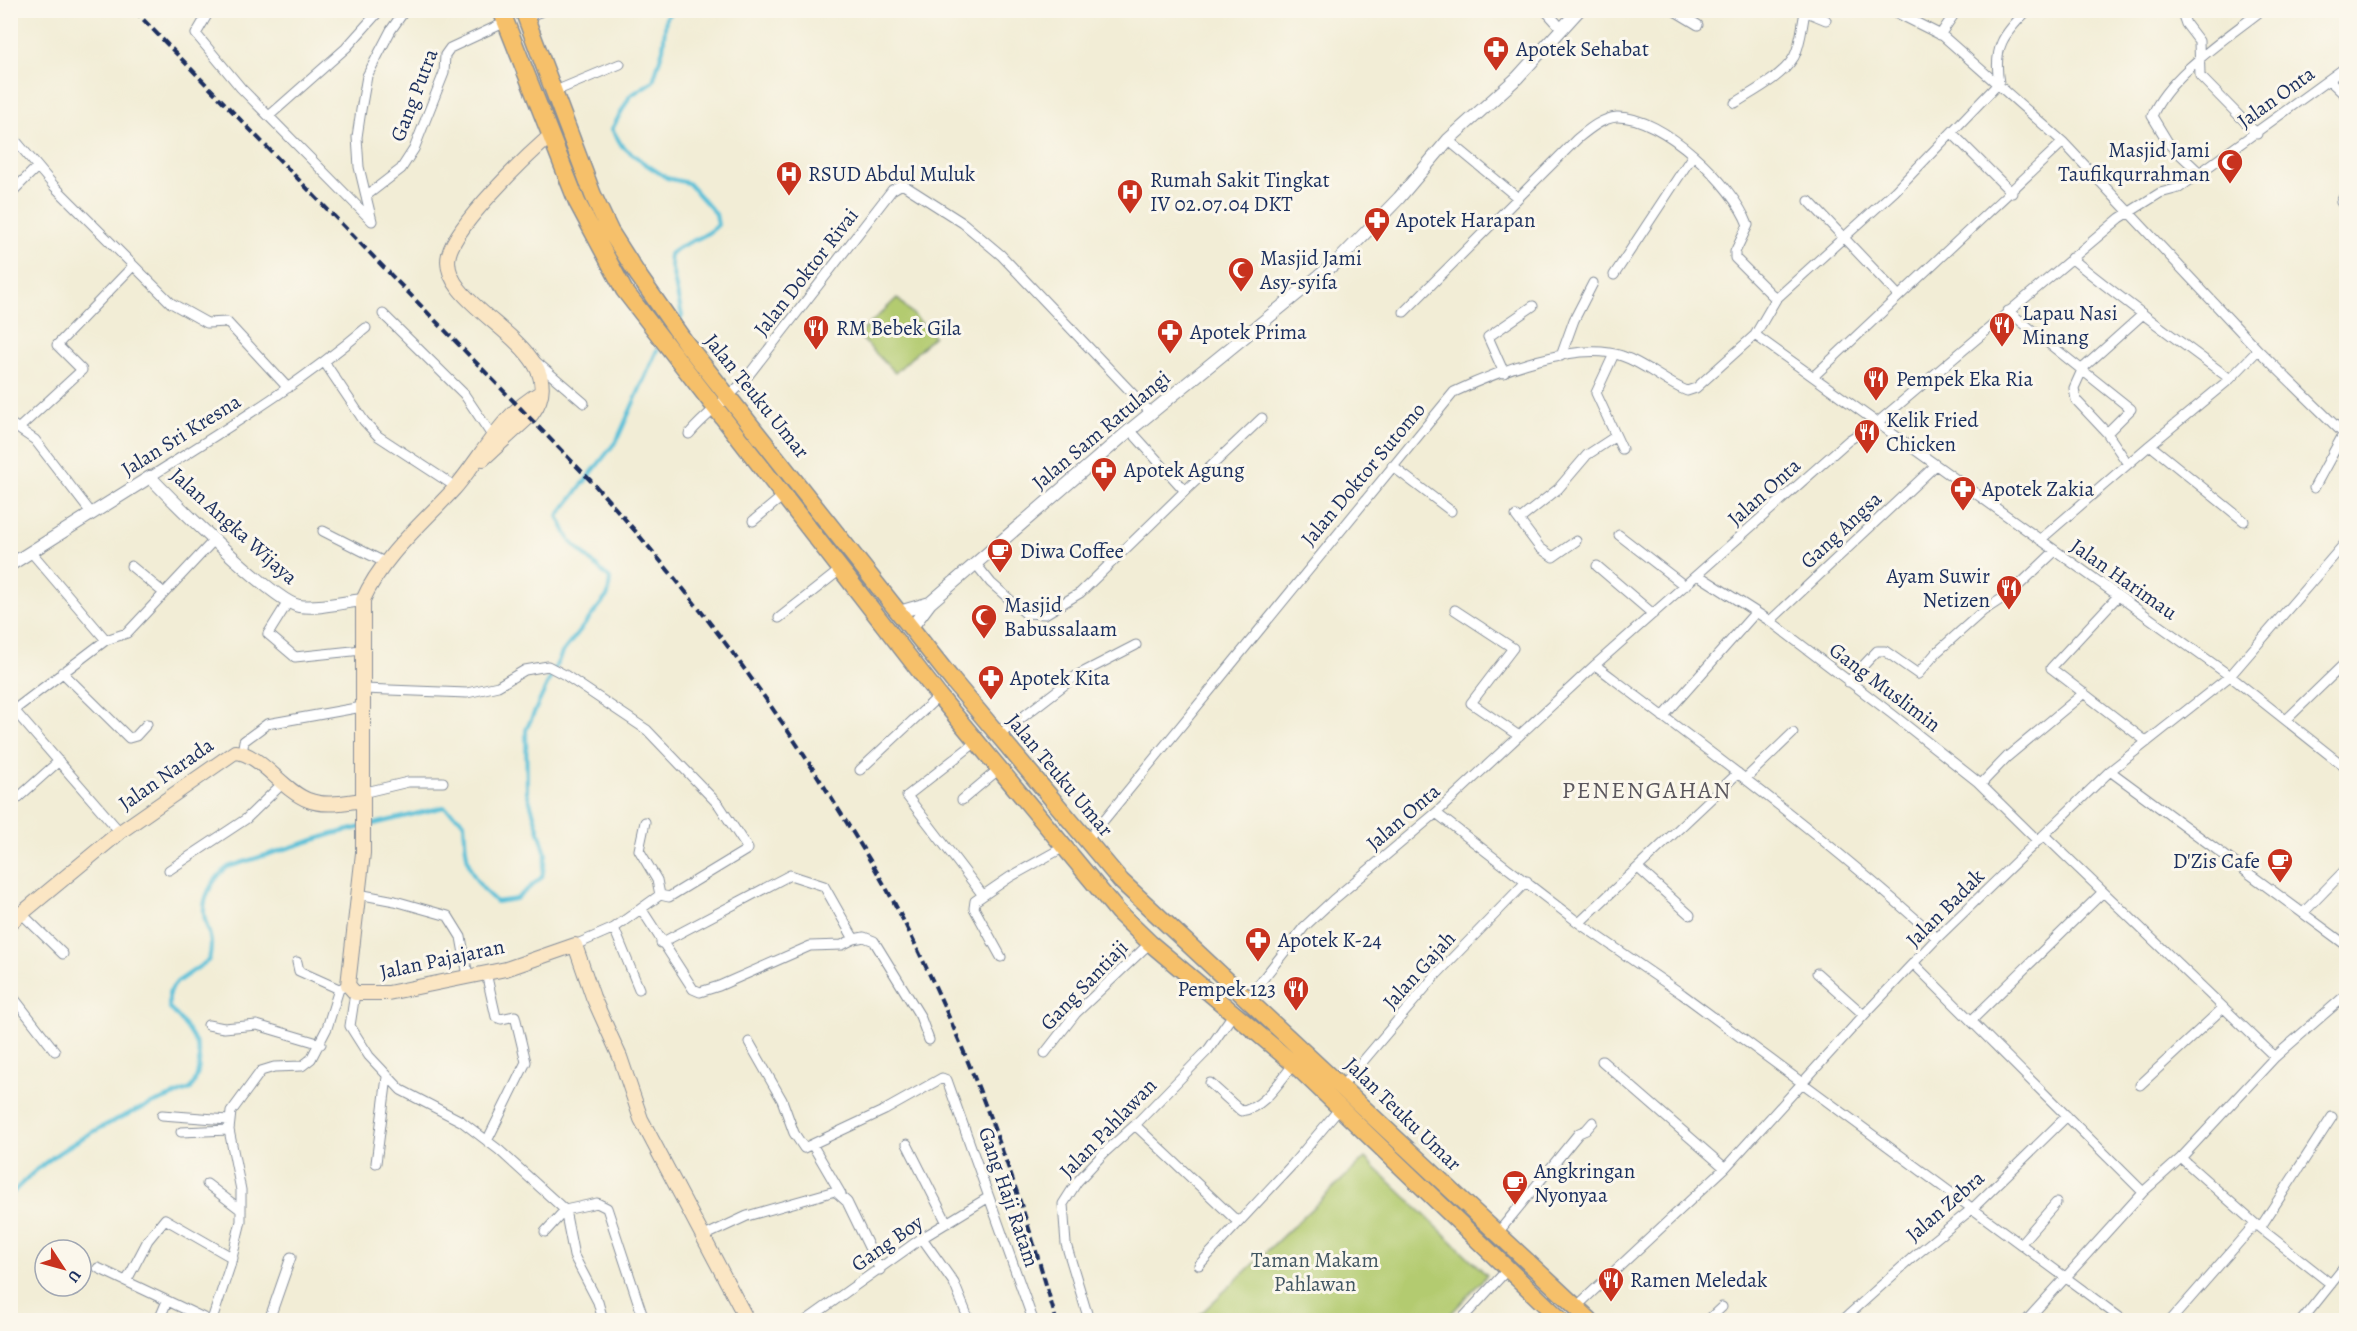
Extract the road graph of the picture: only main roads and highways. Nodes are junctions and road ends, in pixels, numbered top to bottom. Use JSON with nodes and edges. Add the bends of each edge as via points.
{"nodes":[{"id":1,"x":525,"y":14,"type":"edge"},
{"id":2,"x":503,"y":16,"type":"edge"},
{"id":3,"x":550,"y":136,"type":"junction"},
{"id":4,"x":848,"y":546,"type":"junction"},
{"id":5,"x":836,"y":565,"type":"junction"},
{"id":6,"x":887,"y":596,"type":"junction"},
{"id":7,"x":870,"y":609,"type":"junction"},
{"id":8,"x":363,"y":796,"type":"junction"},
{"id":9,"x":10,"y":923,"type":"edge"},
{"id":10,"x":1378,"y":1132,"type":"junction"},
{"id":11,"x":1496,"y":1235,"type":"junction"},
{"id":12,"x":1483,"y":1247,"type":"junction"},
{"id":13,"x":747,"y":1320,"type":"edge"},
{"id":14,"x":1561,"y":1320,"type":"edge"},
{"id":15,"x":1590,"y":1320,"type":"edge"}],
"edges":[{"from":1,"to":4,"type":"highway","name":"Jalan Teuku Umar","via":[[610,231],[638,275],[730,397]]},
{"from":2,"to":3,"type":"highway","name":"Jalan Teuku Umar"},
{"from":3,"to":5,"type":"highway","name":"Jalan Teuku Umar","via":[[577,202],[624,290]]},
{"from":3,"to":8,"type":"main road","name":"Jalan Pajajaran","via":[[489,197],[449,254],[456,284],[531,360],[538,372],[540,393],[529,399],[370,584],[363,600]]},
{"from":4,"to":5,"type":"highway"},
{"from":4,"to":6,"type":"highway","name":"Jalan Teuku Umar"},
{"from":5,"to":7,"type":"highway","name":"Jalan Teuku Umar"},
{"from":6,"to":7,"type":"highway"},
{"from":6,"to":10,"type":"highway","name":"Jalan Teuku Umar","via":[[1086,842],[1148,908],[1342,1086]]},
{"from":7,"to":10,"type":"highway","name":"Jalan Teuku Umar","via":[[1118,912],[1341,1107]]},
{"from":8,"to":9,"type":"main road","name":"Jalan Narada","via":[[319,803],[307,800],[242,753],[227,756],[120,832]]},
{"from":8,"to":13,"type":"main road","name":"Jalan Pajajaran","via":[[363,853],[348,989],[388,993],[506,969],[575,945],[641,1119]]},
{"from":10,"to":11,"type":"highway","name":"Jalan Teuku Umar"},
{"from":10,"to":12,"type":"highway","name":"Jalan Teuku Umar"},
{"from":11,"to":12,"type":"highway"},
{"from":11,"to":15,"type":"highway","name":"Jalan Teuku Umar"},
{"from":12,"to":14,"type":"highway","name":"Jalan Teuku Umar"}]}
